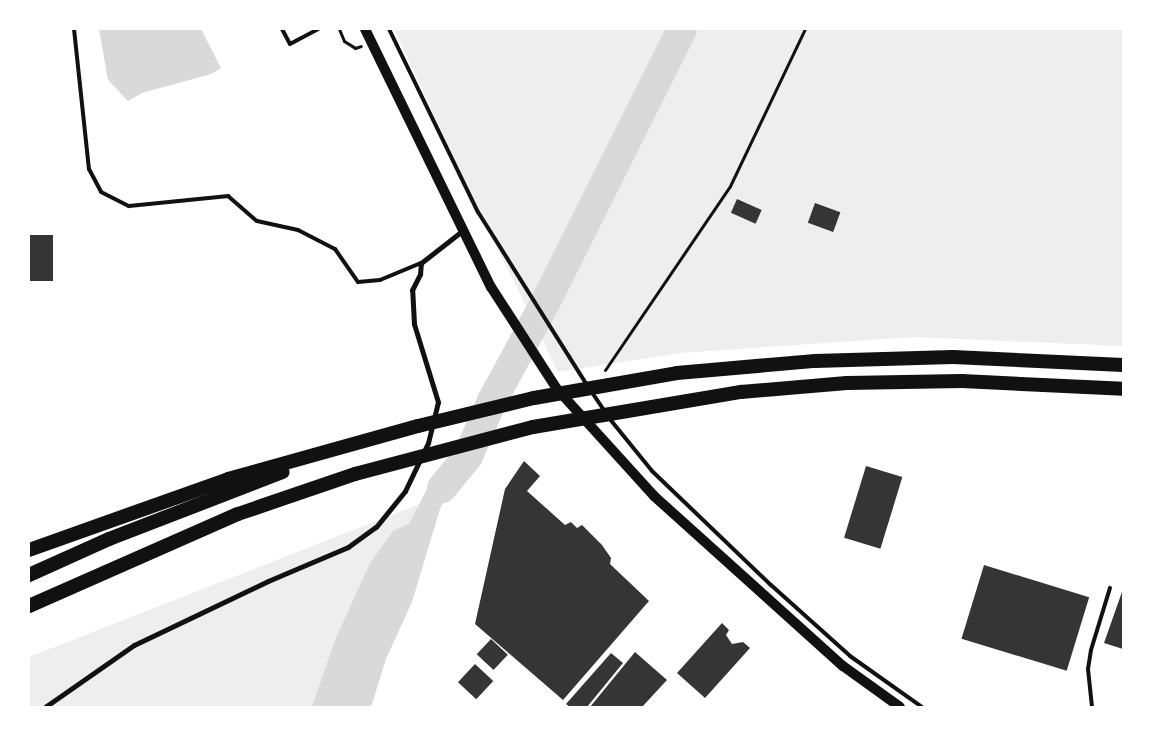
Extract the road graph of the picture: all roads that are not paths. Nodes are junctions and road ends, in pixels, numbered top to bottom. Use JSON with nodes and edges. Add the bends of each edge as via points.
{"nodes":[{"id":1,"x":74,"y":29,"type":"edge"},
{"id":2,"x":282,"y":29,"type":"edge"},
{"id":3,"x":318,"y":29,"type":"edge"},
{"id":4,"x":365,"y":29,"type":"edge"},
{"id":5,"x":389,"y":29,"type":"edge"},
{"id":6,"x":462,"y":231,"type":"junction"},
{"id":7,"x":421,"y":263,"type":"junction"},
{"id":8,"x":1123,"y":365,"type":"edge"},
{"id":9,"x":1123,"y":389,"type":"edge"},
{"id":10,"x":354,"y":446,"type":"junction"},
{"id":11,"x":29,"y":550,"type":"edge"},
{"id":12,"x":29,"y":575,"type":"edge"},
{"id":13,"x":1110,"y":588,"type":"dead end"},
{"id":14,"x":29,"y":606,"type":"edge"},
{"id":15,"x":45,"y":707,"type":"edge"},
{"id":16,"x":900,"y":707,"type":"edge"},
{"id":17,"x":922,"y":707,"type":"edge"},
{"id":18,"x":1092,"y":707,"type":"edge"}],
"edges":[{"from":1,"to":7,"type":"lane","via":[[89,169],[102,192],[129,206],[228,196],[257,221],[298,230],[334,249],[358,282],[380,280]]},
{"from":2,"to":3,"type":"lane","via":[[290,44]]},
{"from":4,"to":6,"type":"main road"},
{"from":5,"to":17,"type":"lane","via":[[478,212],[524,289],[617,430],[652,471],[764,578],[850,656]]},
{"from":6,"to":7,"type":"street"},
{"from":6,"to":16,"type":"main road","via":[[502,306],[557,389],[654,496],[843,666]]},
{"from":7,"to":15,"type":"street","via":[[420,274],[412,290],[414,324],[438,402],[428,443],[405,491],[376,527],[348,547],[268,580],[134,645]]},
{"from":8,"to":10,"type":"highway","via":[[953,357],[815,361],[677,373],[534,398],[418,426]]},
{"from":9,"to":14,"type":"highway","via":[[962,381],[847,383],[741,392],[533,426],[355,474],[167,543]]},
{"from":10,"to":11,"type":"highway","via":[[228,479]]},
{"from":10,"to":12,"type":"highway","via":[[109,539]]},
{"from":13,"to":18,"type":"lane","via":[[1088,669]]}]}
